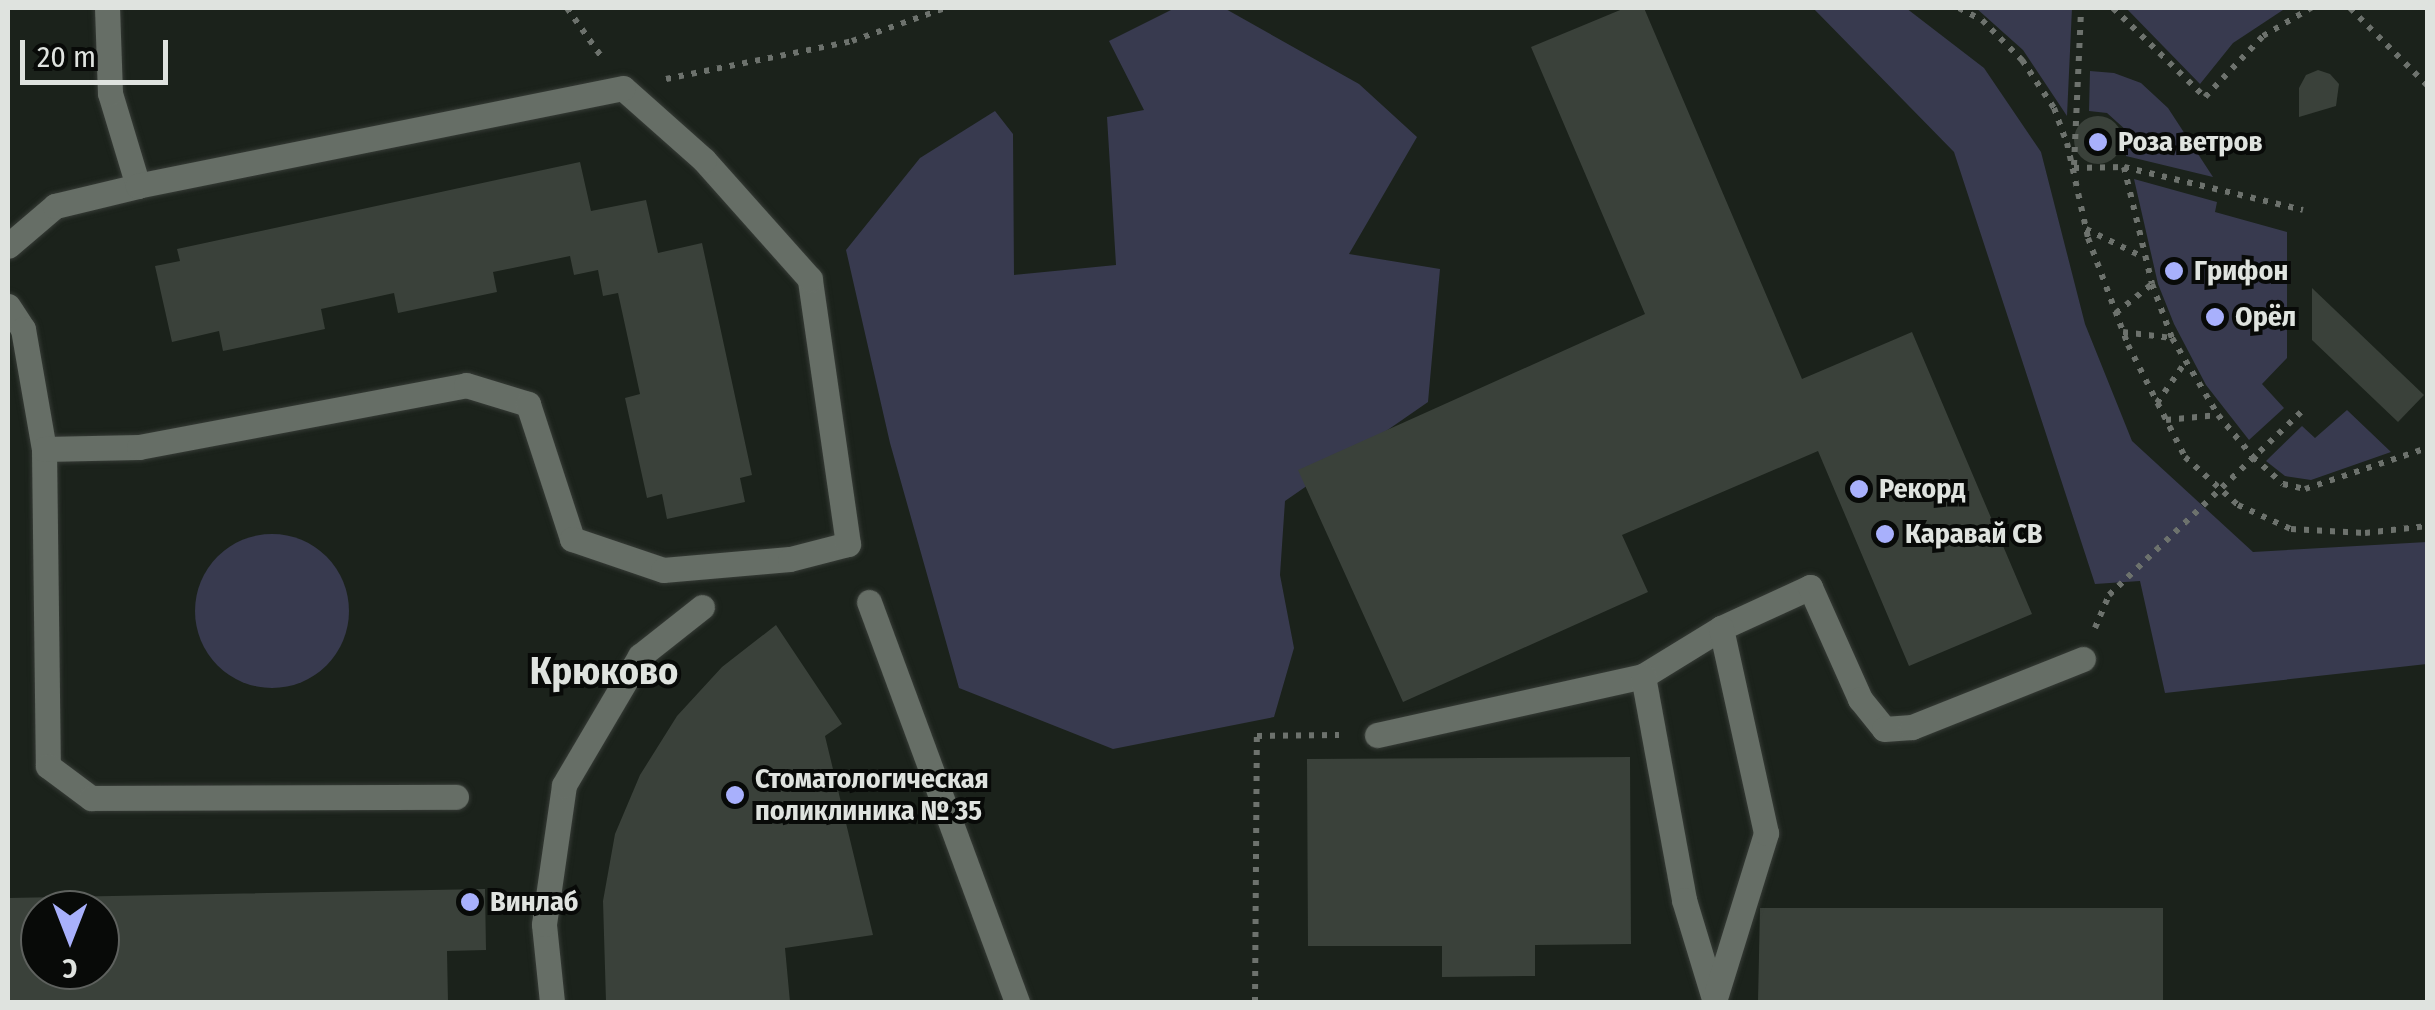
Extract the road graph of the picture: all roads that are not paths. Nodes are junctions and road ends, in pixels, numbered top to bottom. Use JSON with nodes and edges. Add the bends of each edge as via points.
{"nodes":[{"id":1,"x":106,"y":8,"type":"edge"},
{"id":2,"x":138,"y":186,"type":"junction"},
{"id":3,"x":8,"y":246,"type":"edge"},
{"id":4,"x":8,"y":306,"type":"edge"},
{"id":5,"x":44,"y":449,"type":"junction"},
{"id":6,"x":869,"y":602,"type":"dead end"},
{"id":7,"x":702,"y":607,"type":"dead end"},
{"id":8,"x":1721,"y":628,"type":"junction"},
{"id":9,"x":2082,"y":659,"type":"road end"},
{"id":10,"x":1643,"y":676,"type":"junction"},
{"id":11,"x":1377,"y":735,"type":"road end"},
{"id":12,"x":456,"y":797,"type":"dead end"},
{"id":13,"x":1715,"y":1000,"type":"edge"},
{"id":14,"x":552,"y":1002,"type":"edge"},
{"id":15,"x":1017,"y":1002,"type":"edge"}],
"edges":[{"from":1,"to":2,"type":"lane","via":[[110,94]]},
{"from":2,"to":3,"type":"lane","via":[[55,206]]},
{"from":2,"to":5,"type":"lane","via":[[623,88],[704,160],[810,279],[848,544],[790,559],[663,570],[572,539],[528,404],[466,385],[139,447]]},
{"from":4,"to":5,"type":"lane","via":[[23,329]]},
{"from":5,"to":12,"type":"lane","via":[[48,766],[91,798]]},
{"from":6,"to":15,"type":"lane"},
{"from":7,"to":14,"type":"lane","via":[[640,656],[564,785],[544,924]]},
{"from":8,"to":9,"type":"lane","via":[[1810,587],[1860,699],[1884,729],[1912,727]]},
{"from":8,"to":10,"type":"lane"},
{"from":8,"to":13,"type":"lane","via":[[1766,833]]},
{"from":10,"to":11,"type":"lane"},
{"from":10,"to":13,"type":"lane","via":[[1684,900]]}]}
